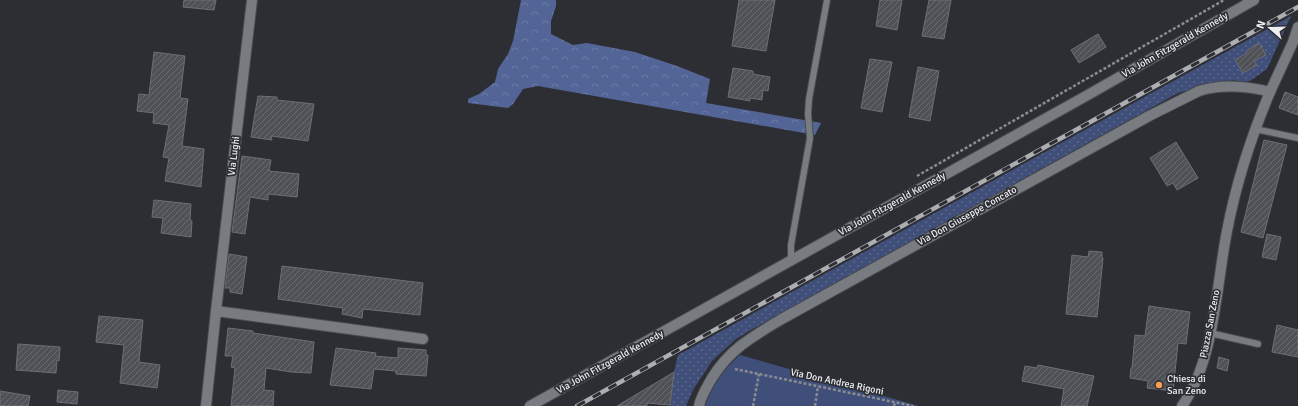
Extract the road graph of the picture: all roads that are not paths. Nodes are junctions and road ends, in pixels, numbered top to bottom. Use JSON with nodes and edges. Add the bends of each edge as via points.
{"nodes":[{"id":1,"x":252,"y":0,"type":"edge"},
{"id":2,"x":827,"y":0,"type":"edge"},
{"id":3,"x":1254,"y":0,"type":"edge"},
{"id":4,"x":1298,"y":27,"type":"edge"},
{"id":5,"x":1295,"y":40,"type":"edge"},
{"id":6,"x":1270,"y":92,"type":"junction"},
{"id":7,"x":1255,"y":129,"type":"junction"},
{"id":8,"x":1298,"y":138,"type":"edge"},
{"id":9,"x":791,"y":261,"type":"junction"},
{"id":10,"x":216,"y":312,"type":"junction"},
{"id":11,"x":1210,"y":333,"type":"junction"},
{"id":12,"x":423,"y":339,"type":"dead end"},
{"id":13,"x":1258,"y":344,"type":"dead end"},
{"id":14,"x":206,"y":406,"type":"edge"},
{"id":15,"x":530,"y":406,"type":"edge"},
{"id":16,"x":699,"y":406,"type":"edge"},
{"id":17,"x":1182,"y":406,"type":"edge"}],
"edges":[{"from":1,"to":10,"type":"street","name":"Via Lughi"},
{"from":2,"to":9,"type":"lane","via":[[809,99],[810,138],[790,245]]},
{"from":3,"to":9,"type":"street","name":"Via John Fitzgerald Kennedy"},
{"from":4,"to":5,"type":"street"},
{"from":5,"to":6,"type":"street"},
{"from":6,"to":7,"type":"street"},
{"from":6,"to":16,"type":"street","name":"Via Don Giuseppe Concato","via":[[1245,88],[1206,89],[1149,116],[756,334],[736,349],[718,369]]},
{"from":7,"to":8,"type":"lane"},
{"from":7,"to":11,"type":"street","name":"Piazza San Zeno","via":[[1233,203]]},
{"from":9,"to":15,"type":"street","name":"Via John Fitzgerald Kennedy"},
{"from":10,"to":12,"type":"street"},
{"from":10,"to":14,"type":"street","name":"Via Lughi"},
{"from":11,"to":13,"type":"lane"},
{"from":11,"to":17,"type":"street","name":"Piazza San Zeno","via":[[1197,376]]}]}
